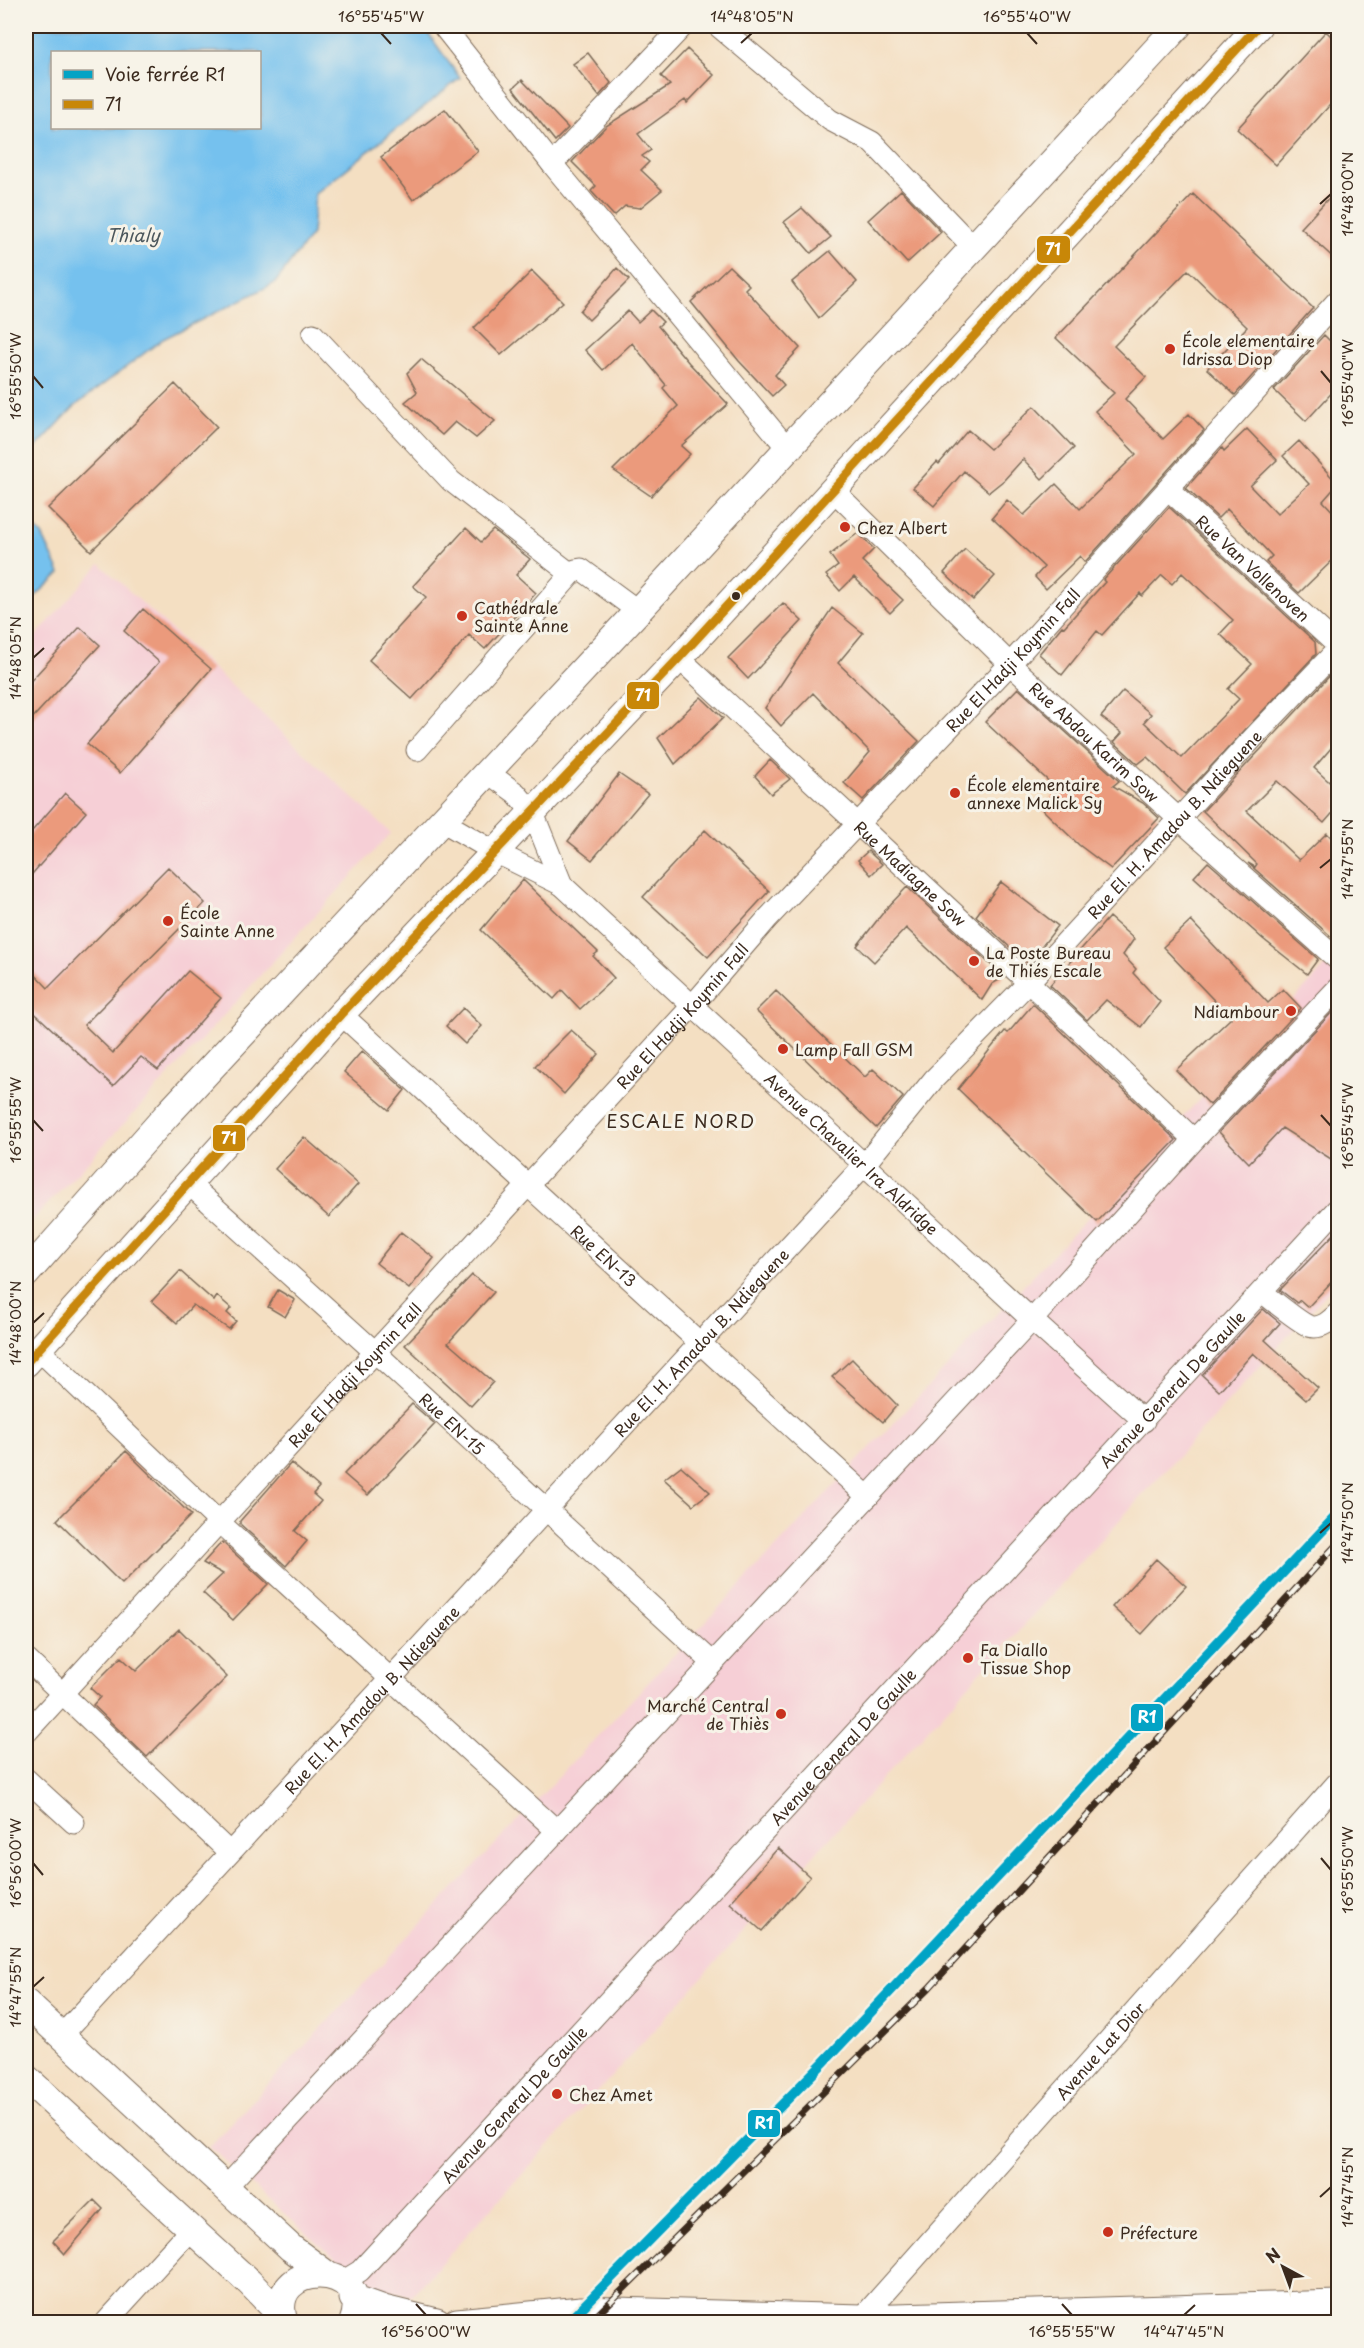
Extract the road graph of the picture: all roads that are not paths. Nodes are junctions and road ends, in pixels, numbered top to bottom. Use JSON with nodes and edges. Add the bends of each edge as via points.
{"nodes":[{"id":1,"x":442,"y":26,"type":"edge"},
{"id":2,"x":683,"y":26,"type":"edge"},
{"id":3,"x":718,"y":26,"type":"edge"},
{"id":4,"x":1178,"y":26,"type":"edge"},
{"id":5,"x":1258,"y":26,"type":"edge"},
{"id":6,"x":552,"y":164,"type":"junction"},
{"id":7,"x":972,"y":246,"type":"junction"},
{"id":8,"x":1334,"y":315,"type":"edge"},
{"id":9,"x":313,"y":334,"type":"dead end"},
{"id":10,"x":788,"y":449,"type":"junction"},
{"id":11,"x":1168,"y":489,"type":"junction"},
{"id":12,"x":832,"y":490,"type":"junction"},
{"id":13,"x":571,"y":574,"type":"junction"},
{"id":14,"x":638,"y":611,"type":"junction"},
{"id":15,"x":1338,"y":648,"type":"edge"},
{"id":16,"x":679,"y":658,"type":"junction"},
{"id":17,"x":1010,"y":664,"type":"junction"},
{"id":18,"x":417,"y":750,"type":"dead end"},
{"id":19,"x":487,"y":772,"type":"junction"},
{"id":20,"x":533,"y":813,"type":"junction"},
{"id":21,"x":442,"y":820,"type":"junction"},
{"id":22,"x":1180,"y":820,"type":"junction"},
{"id":23,"x":856,"y":824,"type":"junction"},
{"id":24,"x":495,"y":852,"type":"junction"},
{"id":25,"x":562,"y":885,"type":"junction"},
{"id":26,"x":1338,"y":960,"type":"edge"},
{"id":27,"x":1028,"y":983,"type":"junction"},
{"id":28,"x":1338,"y":988,"type":"edge"},
{"id":29,"x":693,"y":1005,"type":"junction"},
{"id":30,"x":341,"y":1014,"type":"junction"},
{"id":31,"x":1194,"y":1140,"type":"junction"},
{"id":32,"x":865,"y":1164,"type":"junction"},
{"id":33,"x":189,"y":1184,"type":"junction"},
{"id":34,"x":528,"y":1185,"type":"junction"},
{"id":35,"x":1338,"y":1208,"type":"edge"},
{"id":36,"x":26,"y":1274,"type":"edge"},
{"id":37,"x":1262,"y":1292,"type":"junction"},
{"id":38,"x":1338,"y":1313,"type":"edge"},
{"id":39,"x":1032,"y":1320,"type":"junction"},
{"id":40,"x":700,"y":1342,"type":"junction"},
{"id":41,"x":375,"y":1352,"type":"junction"},
{"id":42,"x":32,"y":1356,"type":"edge"},
{"id":43,"x":1144,"y":1421,"type":"junction"},
{"id":44,"x":868,"y":1497,"type":"junction"},
{"id":45,"x":546,"y":1509,"type":"junction"},
{"id":46,"x":219,"y":1522,"type":"junction"},
{"id":47,"x":26,"y":1659,"type":"edge"},
{"id":48,"x":713,"y":1663,"type":"junction"},
{"id":49,"x":390,"y":1678,"type":"junction"},
{"id":50,"x":62,"y":1694,"type":"junction"},
{"id":51,"x":26,"y":1733,"type":"edge"},
{"id":52,"x":26,"y":1779,"type":"edge"},
{"id":53,"x":1338,"y":1782,"type":"edge"},
{"id":54,"x":74,"y":1823,"type":"dead end"},
{"id":55,"x":557,"y":1831,"type":"junction"},
{"id":56,"x":230,"y":1852,"type":"junction"},
{"id":57,"x":26,"y":2003,"type":"edge"},
{"id":58,"x":61,"y":2036,"type":"junction"},
{"id":59,"x":26,"y":2078,"type":"edge"},
{"id":60,"x":225,"y":2187,"type":"junction"},
{"id":61,"x":191,"y":2229,"type":"junction"},
{"id":62,"x":344,"y":2294,"type":"edge"},
{"id":63,"x":1338,"y":2304,"type":"edge"},
{"id":64,"x":629,"y":2317,"type":"edge"},
{"id":65,"x":669,"y":2318,"type":"edge"},
{"id":66,"x":283,"y":2319,"type":"edge"},
{"id":67,"x":759,"y":2319,"type":"edge"},
{"id":68,"x":928,"y":2319,"type":"edge"},
{"id":69,"x":870,"y":2320,"type":"edge"},
{"id":70,"x":106,"y":2322,"type":"edge"},
{"id":71,"x":437,"y":2322,"type":"edge"},
{"id":72,"x":457,"y":2322,"type":"edge"}],
"edges":[{"from":1,"to":6,"type":"street"},
{"from":2,"to":6,"type":"street"},
{"from":3,"to":7,"type":"street","via":[[830,120],[872,142]]},
{"from":4,"to":7,"type":"main road"},
{"from":5,"to":12,"type":"main road"},
{"from":6,"to":10,"type":"street"},
{"from":7,"to":10,"type":"main road"},
{"from":8,"to":11,"type":"street","name":"Rue El Hadji Koymin Fall"},
{"from":9,"to":13,"type":"street","via":[[452,481]]},
{"from":10,"to":14,"type":"main road"},
{"from":11,"to":15,"type":"street","name":"Rue Van Vollenoven"},
{"from":11,"to":17,"type":"street","name":"Rue El Hadji Koymin Fall"},
{"from":12,"to":16,"type":"main road"},
{"from":12,"to":17,"type":"street","name":"Rue Abdou Karim Sow"},
{"from":13,"to":14,"type":"street","via":[[581,569]]},
{"from":13,"to":18,"type":"street"},
{"from":14,"to":19,"type":"main road"},
{"from":15,"to":22,"type":"street","name":"Rue El. H. Amadou B. Ndieguene"},
{"from":16,"to":20,"type":"main road"},
{"from":16,"to":23,"type":"street","name":"Rue Madiagne Sow"},
{"from":17,"to":22,"type":"street","name":"Rue Abdou Karim Sow"},
{"from":17,"to":23,"type":"street","name":"Rue El Hadji Koymin Fall"},
{"from":19,"to":20,"type":"street","via":[[516,793]]},
{"from":19,"to":21,"type":"main road"},
{"from":20,"to":24,"type":"main road"},
{"from":20,"to":25,"type":"street"},
{"from":21,"to":24,"type":"street"},
{"from":21,"to":36,"type":"main road","via":[[167,1115]]},
{"from":22,"to":26,"type":"street","name":"Rue Abdou Karim Sow"},
{"from":22,"to":27,"type":"street","name":"Rue El. H. Amadou B. Ndieguene"},
{"from":23,"to":27,"type":"street","name":"Rue Madiagne Sow"},
{"from":23,"to":29,"type":"street","name":"Rue El Hadji Koymin Fall"},
{"from":24,"to":25,"type":"street"},
{"from":24,"to":30,"type":"main road"},
{"from":25,"to":29,"type":"street","name":"Avenue Chavalier Ira Aldridge"},
{"from":27,"to":31,"type":"street","name":"Rue Madiagne Sow"},
{"from":27,"to":32,"type":"street","name":"Rue El. H. Amadou B. Ndieguene","via":[[934,1079]]},
{"from":28,"to":31,"type":"street"},
{"from":29,"to":32,"type":"street","name":"Avenue Chavalier Ira Aldridge"},
{"from":29,"to":34,"type":"street","name":"Rue El Hadji Koymin Fall"},
{"from":30,"to":33,"type":"main road"},
{"from":30,"to":34,"type":"street","name":"Rue EN-13"},
{"from":31,"to":39,"type":"street"},
{"from":32,"to":39,"type":"street","name":"Avenue Chavalier Ira Aldridge"},
{"from":32,"to":40,"type":"street","name":"Rue El. H. Amadou B. Ndieguene"},
{"from":33,"to":41,"type":"street","name":"Rue EN-15"},
{"from":33,"to":42,"type":"main road"},
{"from":34,"to":40,"type":"street","name":"Rue EN-13"},
{"from":34,"to":41,"type":"street","name":"Rue El Hadji Koymin Fall"},
{"from":35,"to":37,"type":"street","name":"Avenue General De Gaulle"},
{"from":37,"to":38,"type":"street","via":[[1310,1326],[1330,1322]]},
{"from":37,"to":43,"type":"street","name":"Avenue General De Gaulle"},
{"from":39,"to":43,"type":"street","name":"Avenue Chavalier Ira Aldridge"},
{"from":39,"to":44,"type":"street"},
{"from":40,"to":44,"type":"street","name":"Rue EN-13"},
{"from":40,"to":45,"type":"street","name":"Rue El. H. Amadou B. Ndieguene"},
{"from":41,"to":45,"type":"street","name":"Rue EN-15"},
{"from":41,"to":46,"type":"street","name":"Rue El Hadji Koymin Fall"},
{"from":42,"to":46,"type":"street"},
{"from":43,"to":62,"type":"street","name":"Avenue General De Gaulle","via":[[360,2271]]},
{"from":44,"to":48,"type":"street"},
{"from":45,"to":48,"type":"street","name":"Rue EN-15"},
{"from":45,"to":49,"type":"street","name":"Rue El. H. Amadou B. Ndieguene"},
{"from":46,"to":49,"type":"street"},
{"from":46,"to":50,"type":"street","name":"Rue El Hadji Koymin Fall"},
{"from":47,"to":50,"type":"street"},
{"from":48,"to":55,"type":"street"},
{"from":49,"to":55,"type":"street"},
{"from":49,"to":56,"type":"street","name":"Rue El. H. Amadou B. Ndieguene"},
{"from":50,"to":51,"type":"street","name":"Rue El Hadji Koymin Fall"},
{"from":50,"to":56,"type":"street"},
{"from":52,"to":54,"type":"street"},
{"from":53,"to":69,"type":"street","name":"Avenue Lat Dior"},
{"from":55,"to":60,"type":"street"},
{"from":56,"to":58,"type":"street","name":"Rue El. H. Amadou B. Ndieguene"},
{"from":57,"to":58,"type":"main road"},
{"from":58,"to":60,"type":"main road"},
{"from":59,"to":61,"type":"main road"},
{"from":60,"to":62,"type":"main road"},
{"from":61,"to":66,"type":"main road"},
{"from":61,"to":70,"type":"street"},
{"from":62,"to":66,"type":"main road","via":[[314,2274],[303,2277],[286,2294]]},
{"from":62,"to":71,"type":"main road"},
{"from":63,"to":68,"type":"main road"},
{"from":64,"to":65,"type":"main road"},
{"from":64,"to":72,"type":"main road","via":[[581,2310]]},
{"from":65,"to":67,"type":"main road"},
{"from":67,"to":69,"type":"main road"},
{"from":68,"to":69,"type":"main road"}]}
